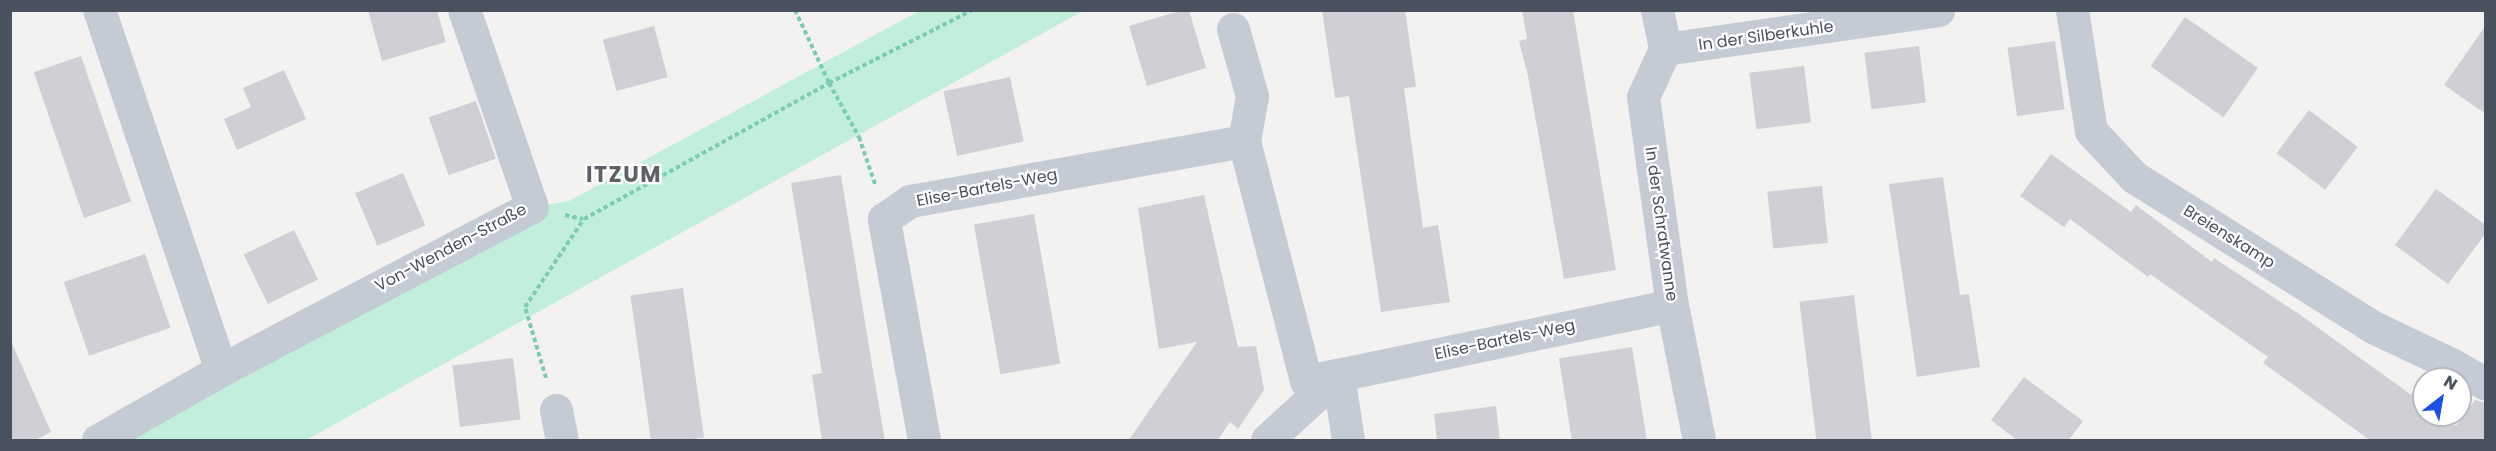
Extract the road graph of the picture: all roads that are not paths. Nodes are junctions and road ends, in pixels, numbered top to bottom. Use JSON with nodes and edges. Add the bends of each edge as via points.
{"nodes":[{"id":1,"x":99,"y":10,"type":"edge"},
{"id":2,"x":464,"y":10,"type":"edge"},
{"id":3,"x":1657,"y":10,"type":"edge"},
{"id":4,"x":1938,"y":10,"type":"edge"},
{"id":5,"x":2072,"y":10,"type":"edge"},
{"id":6,"x":1233,"y":29,"type":"dead end"},
{"id":7,"x":1665,"y":49,"type":"junction"},
{"id":8,"x":1244,"y":141,"type":"junction"},
{"id":9,"x":1672,"y":305,"type":"junction"},
{"id":10,"x":220,"y":370,"type":"junction"},
{"id":11,"x":1338,"y":375,"type":"junction"},
{"id":12,"x":2486,"y":384,"type":"edge"},
{"id":13,"x":98,"y":441,"type":"edge"},
{"id":14,"x":924,"y":441,"type":"edge"},
{"id":15,"x":1268,"y":441,"type":"edge"},
{"id":16,"x":1348,"y":441,"type":"edge"},
{"id":17,"x":1699,"y":441,"type":"edge"}],
"edges":[{"from":1,"to":10,"type":"street"},
{"from":2,"to":10,"type":"street","name":"Von-Wenden-Straße","via":[[532,207]]},
{"from":3,"to":7,"type":"street"},
{"from":4,"to":7,"type":"street","name":"In der Silberkuhle"},
{"from":5,"to":12,"type":"street","name":"Breienskamp","via":[[2091,131],[2134,177],[2375,328]]},
{"from":6,"to":8,"type":"street","name":"Elise-Bartels-Weg","via":[[1252,96]]},
{"from":7,"to":9,"type":"street","name":"In der Schratwanne","via":[[1643,97]]},
{"from":8,"to":11,"type":"street","name":"Elise-Bartels-Weg","via":[[1306,381]]},
{"from":8,"to":14,"type":"street","name":"Elise-Bartels-Weg","via":[[910,201],[885,219]]},
{"from":9,"to":11,"type":"street","name":"Elise-Bartels-Weg"},
{"from":9,"to":17,"type":"street","name":"In der Schratwanne"},
{"from":10,"to":13,"type":"street","name":"Von-Wenden-Straße"},
{"from":11,"to":15,"type":"street"},
{"from":11,"to":16,"type":"street"}]}
